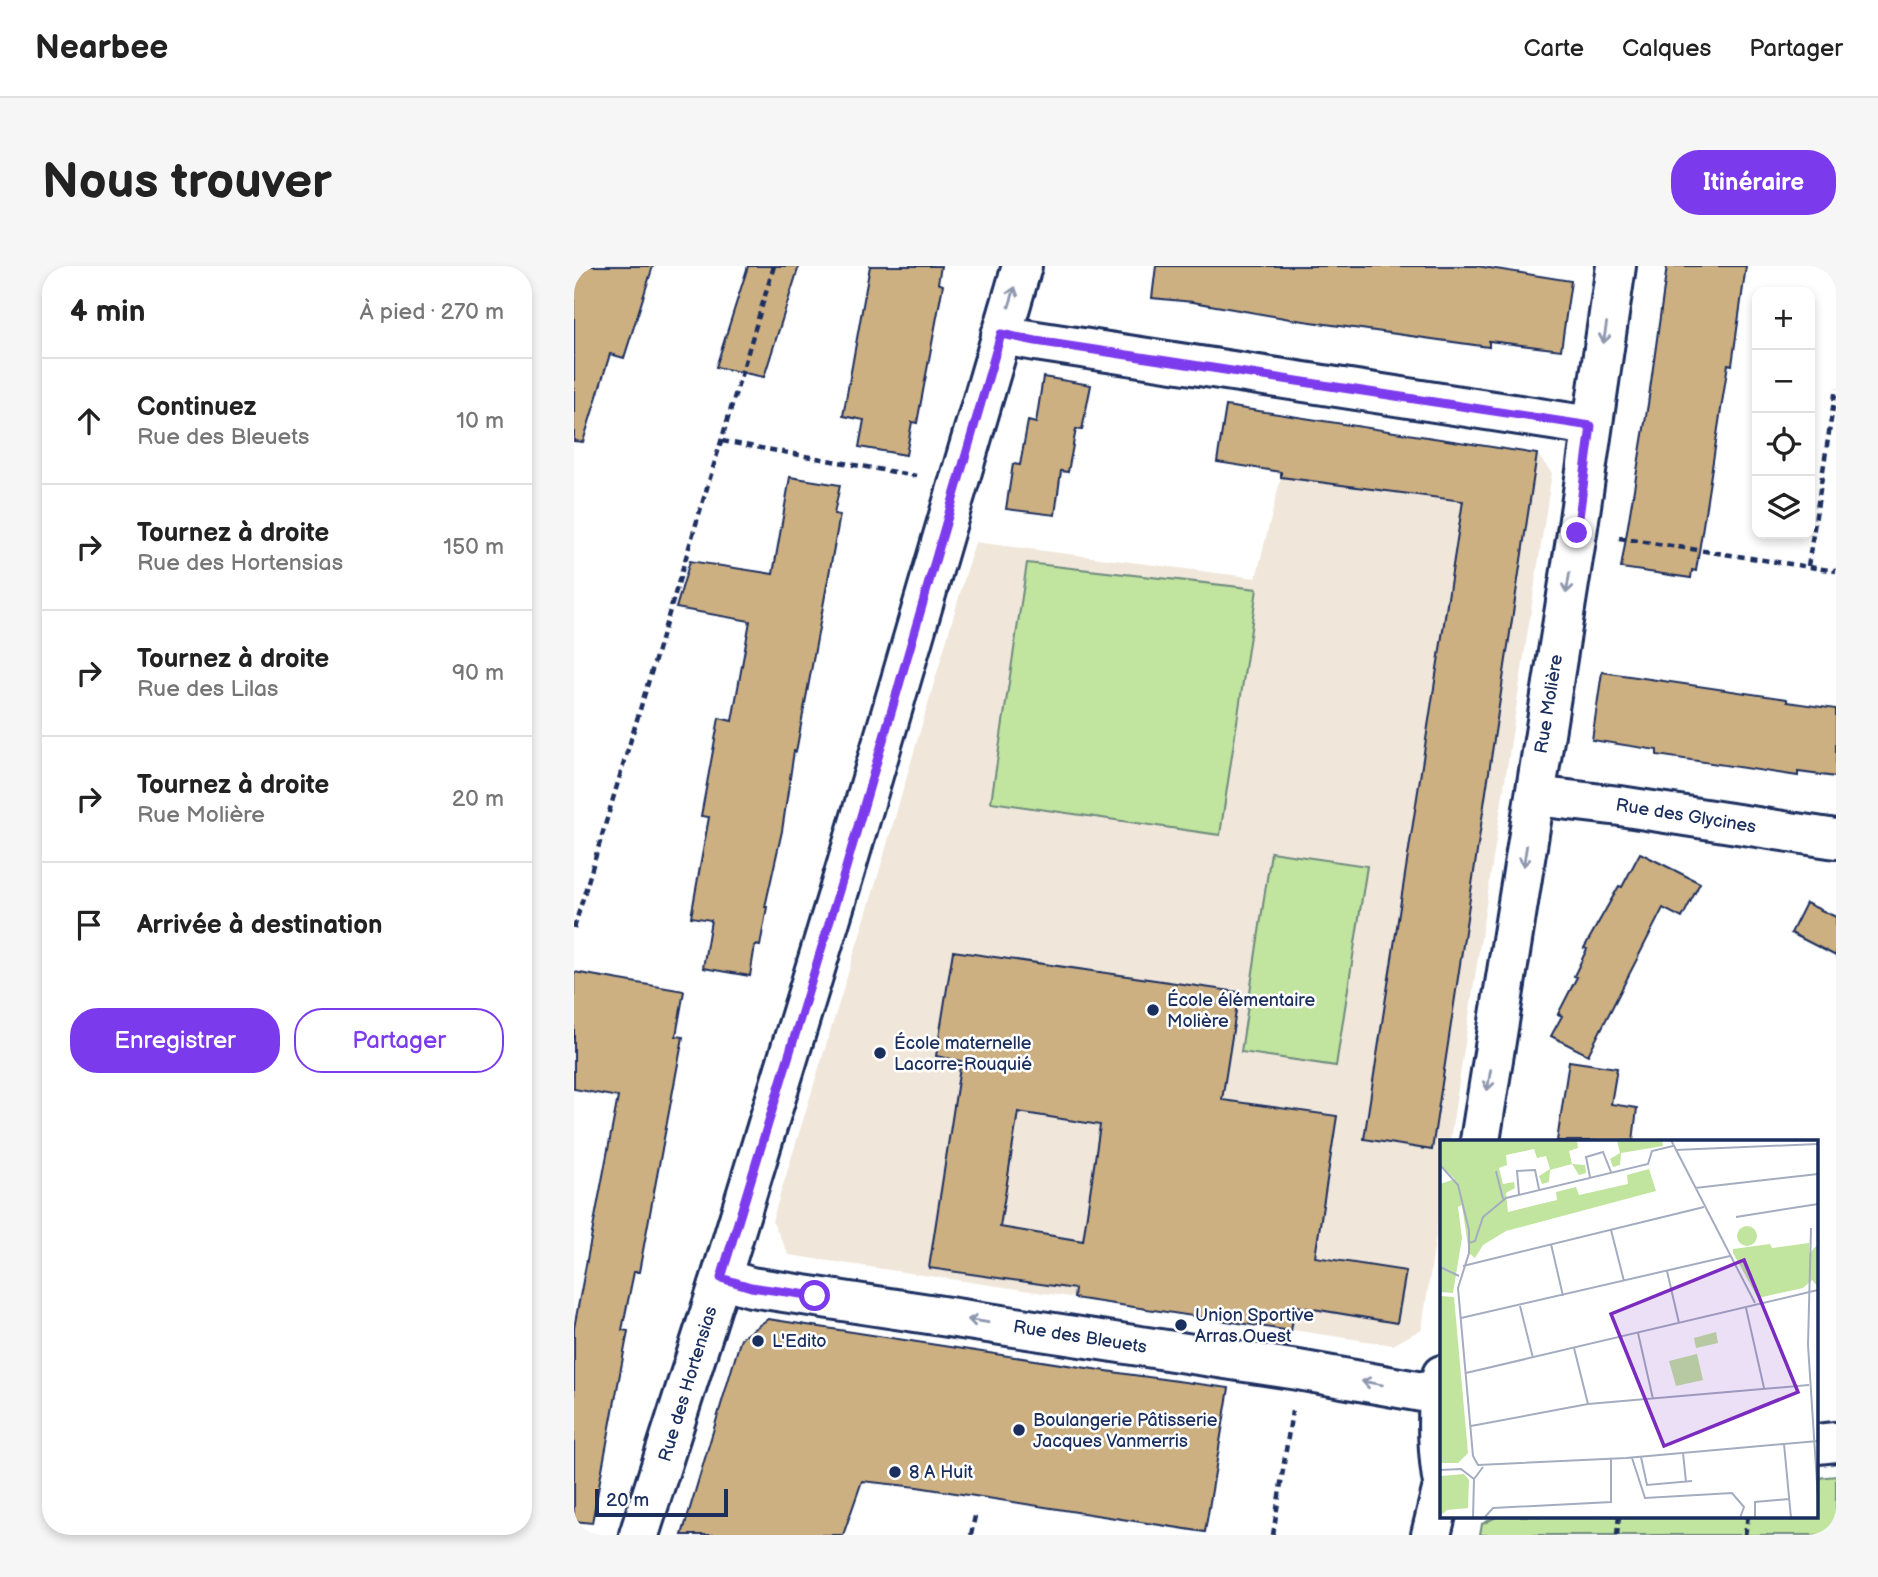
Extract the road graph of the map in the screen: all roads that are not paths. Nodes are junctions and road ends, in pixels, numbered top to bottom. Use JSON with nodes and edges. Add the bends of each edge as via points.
{"nodes":[{"id":1,"x":1022,"y":266,"type":"edge"},
{"id":2,"x":1616,"y":266,"type":"edge"},
{"id":3,"x":1001,"y":334,"type":"junction"},
{"id":4,"x":1591,"y":426,"type":"junction"},
{"id":5,"x":1535,"y":796,"type":"junction"},
{"id":6,"x":1836,"y":839,"type":"edge"},
{"id":7,"x":1480,"y":1140,"type":"edge"},
{"id":8,"x":721,"y":1278,"type":"junction"},
{"id":9,"x":1440,"y":1385,"type":"edge"},
{"id":10,"x":1440,"y":1400,"type":"edge"},
{"id":11,"x":1836,"y":1442,"type":"edge"},
{"id":12,"x":1818,"y":1444,"type":"edge"},
{"id":13,"x":1440,"y":1464,"type":"edge"},
{"id":14,"x":1440,"y":1499,"type":"edge"},
{"id":15,"x":639,"y":1535,"type":"edge"},
{"id":16,"x":1432,"y":1535,"type":"edge"}],
"edges":[{"from":3,"to":1,"type":"street","name":"Rue des Hortensias","one_way":true},
{"from":2,"to":4,"type":"street","name":"Rue Molière","one_way":true},
{"from":3,"to":4,"type":"street"},
{"from":3,"to":8,"type":"street","name":"Rue des Hortensias"},
{"from":4,"to":5,"type":"street","name":"Rue Molière","one_way":true},
{"from":5,"to":6,"type":"street","name":"Rue des Glycines"},
{"from":5,"to":7,"type":"street","name":"Rue Molière","one_way":true},
{"from":9,"to":8,"type":"street","name":"Rue des Bleuets","one_way":true,"via":[[1298,1370],[751,1287]]},
{"from":8,"to":15,"type":"street","name":"Rue des Hortensias"},
{"from":10,"to":13,"type":"street"},
{"from":11,"to":12,"type":"street"},
{"from":14,"to":16,"type":"street"}]}
